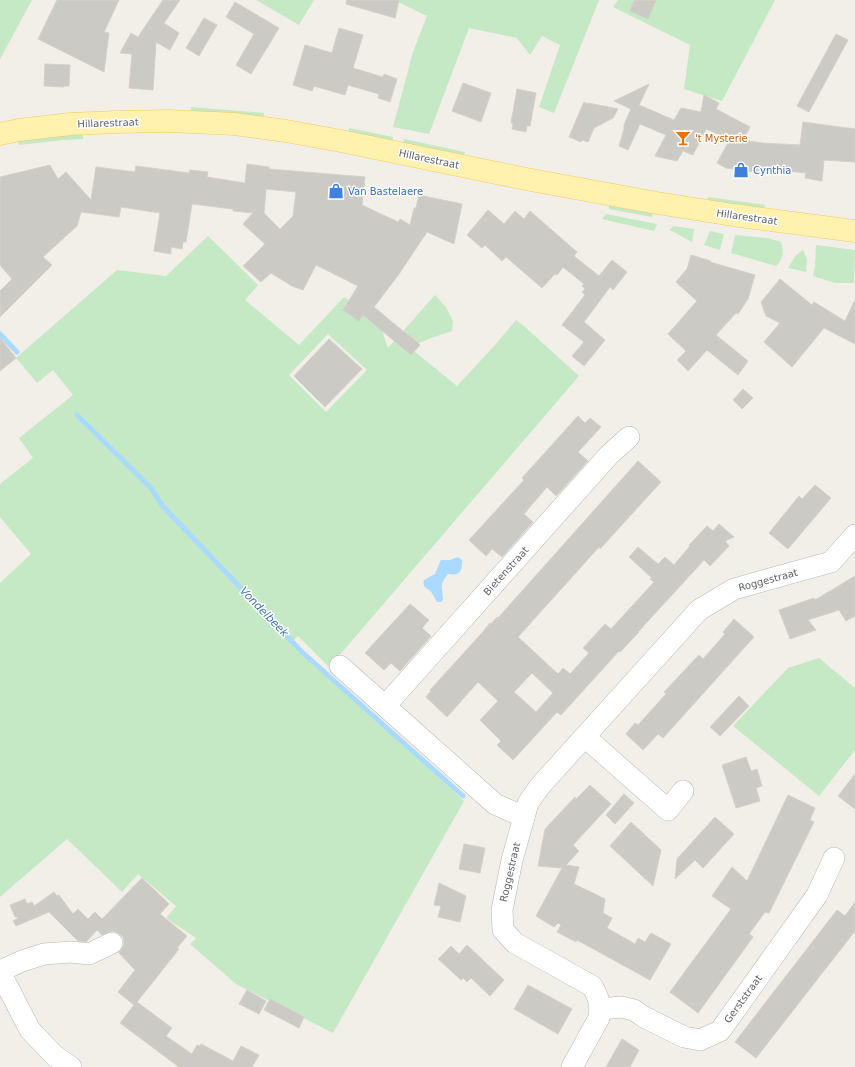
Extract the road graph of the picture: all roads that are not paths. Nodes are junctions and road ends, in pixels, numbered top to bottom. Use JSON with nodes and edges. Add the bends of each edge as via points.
{"nodes":[{"id":1,"x":0,"y":134,"type":"edge"},
{"id":2,"x":855,"y":231,"type":"edge"},
{"id":3,"x":628,"y":438,"type":"dead end"},
{"id":4,"x":855,"y":535,"type":"edge"},
{"id":5,"x":340,"y":666,"type":"dead end"},
{"id":6,"x":385,"y":706,"type":"junction"},
{"id":7,"x":585,"y":737,"type":"junction"},
{"id":8,"x":683,"y":791,"type":"dead end"},
{"id":9,"x":524,"y":817,"type":"junction"},
{"id":10,"x":834,"y":858,"type":"dead end"},
{"id":11,"x":112,"y":942,"type":"dead end"},
{"id":12,"x":0,"y":972,"type":"edge"},
{"id":13,"x":600,"y":1009,"type":"junction"},
{"id":14,"x":71,"y":1067,"type":"edge"},
{"id":15,"x":572,"y":1067,"type":"edge"}],
"edges":[{"from":1,"to":2,"type":"main road","name":"Hillarestraat","via":[[70,124],[169,121],[235,124],[341,141],[657,203]]},
{"from":3,"to":6,"type":"street","name":"Bietenstraat","via":[[609,455]]},
{"from":4,"to":7,"type":"street","name":"Roggestraat","via":[[831,562],[734,589],[699,610]]},
{"from":5,"to":6,"type":"street"},
{"from":6,"to":9,"type":"street","via":[[495,804]]},
{"from":7,"to":8,"type":"street","via":[[668,810]]},
{"from":7,"to":9,"type":"street","name":"Roggestraat","via":[[540,786],[528,803]]},
{"from":9,"to":13,"type":"street","name":"Roggestraat","via":[[502,910],[503,930],[515,943],[592,986],[599,997]]},
{"from":10,"to":13,"type":"street","name":"Gerststraat","via":[[817,895],[720,1031],[700,1040],[684,1037],[634,1010],[621,1007]]},
{"from":11,"to":12,"type":"street","via":[[89,954],[44,954]]},
{"from":12,"to":14,"type":"street","via":[[30,1030],[55,1056]]},
{"from":13,"to":15,"type":"street","via":[[599,1018]]}]}
